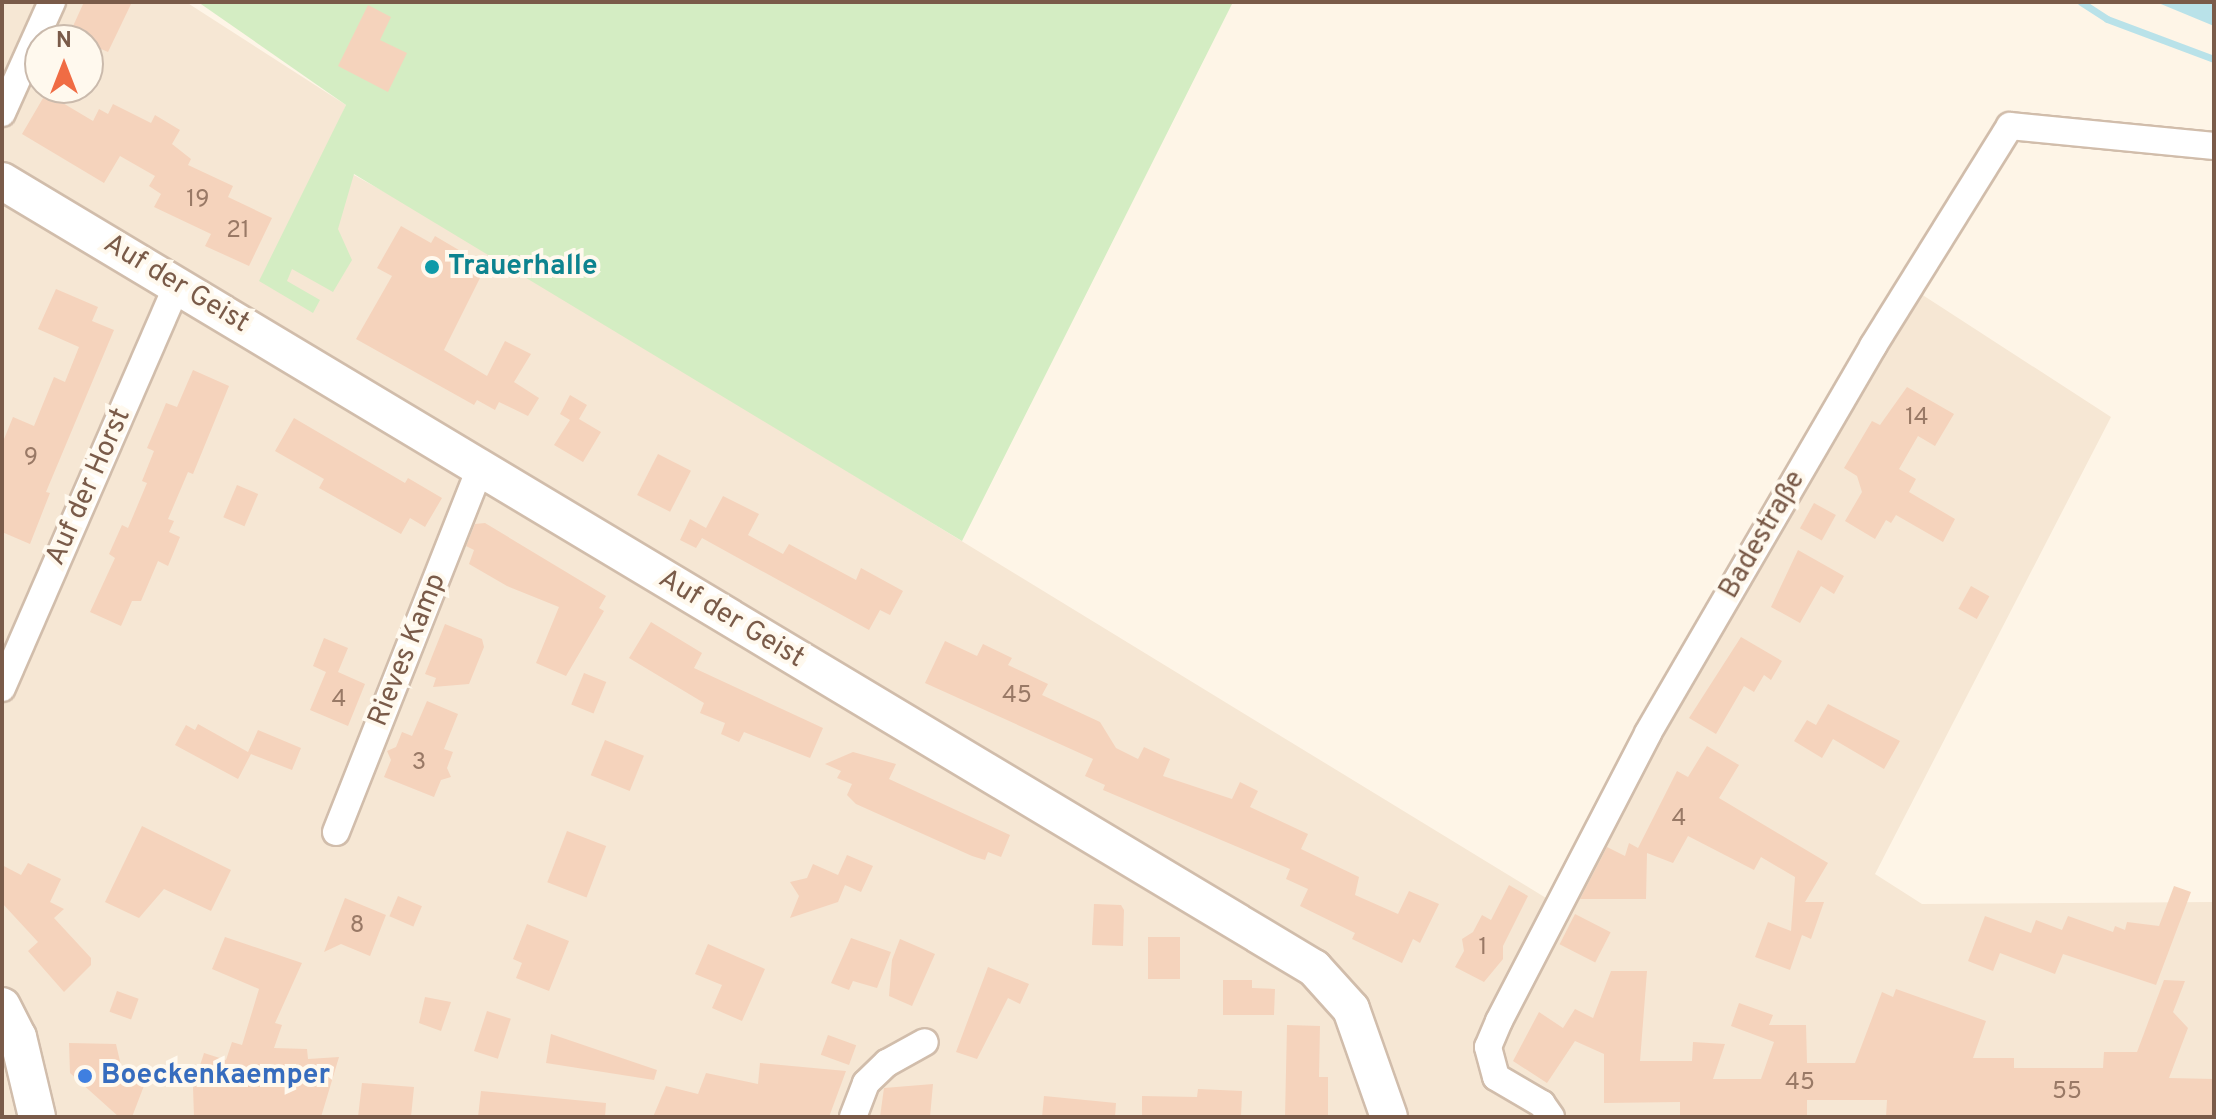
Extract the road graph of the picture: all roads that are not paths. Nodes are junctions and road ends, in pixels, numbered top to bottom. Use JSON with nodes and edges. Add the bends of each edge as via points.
{"nodes":[{"id":1,"x":52,"y":2,"type":"edge"},
{"id":2,"x":2,"y":113,"type":"edge"},
{"id":3,"x":2214,"y":146,"type":"edge"},
{"id":4,"x":2,"y":181,"type":"edge"},
{"id":5,"x":177,"y":285,"type":"junction"},
{"id":6,"x":480,"y":468,"type":"junction"},
{"id":7,"x":2,"y":688,"type":"edge"},
{"id":8,"x":336,"y":832,"type":"dead end"},
{"id":9,"x":2,"y":1006,"type":"edge"},
{"id":10,"x":925,"y":1042,"type":"dead end"},
{"id":11,"x":37,"y":1117,"type":"edge"},
{"id":12,"x":853,"y":1117,"type":"edge"},
{"id":13,"x":1389,"y":1117,"type":"edge"},
{"id":14,"x":1551,"y":1117,"type":"edge"}],
"edges":[{"from":1,"to":2,"type":"street"},
{"from":3,"to":14,"type":"street","name":"Badestraße","via":[[2010,126],[1873,346],[1648,733],[1499,1021],[1488,1047],[1496,1077],[1542,1104]]},
{"from":4,"to":5,"type":"street","name":"Auf der Geist"},
{"from":5,"to":6,"type":"street","name":"Auf der Geist"},
{"from":5,"to":7,"type":"street","name":"Auf der Horst"},
{"from":6,"to":8,"type":"street","name":"Rieves Kamp"},
{"from":6,"to":13,"type":"street","name":"Auf der Geist","via":[[1314,968],[1351,1009]]},
{"from":9,"to":11,"type":"street","via":[[27,1064]]},
{"from":10,"to":12,"type":"street","via":[[887,1063],[866,1083]]}]}
